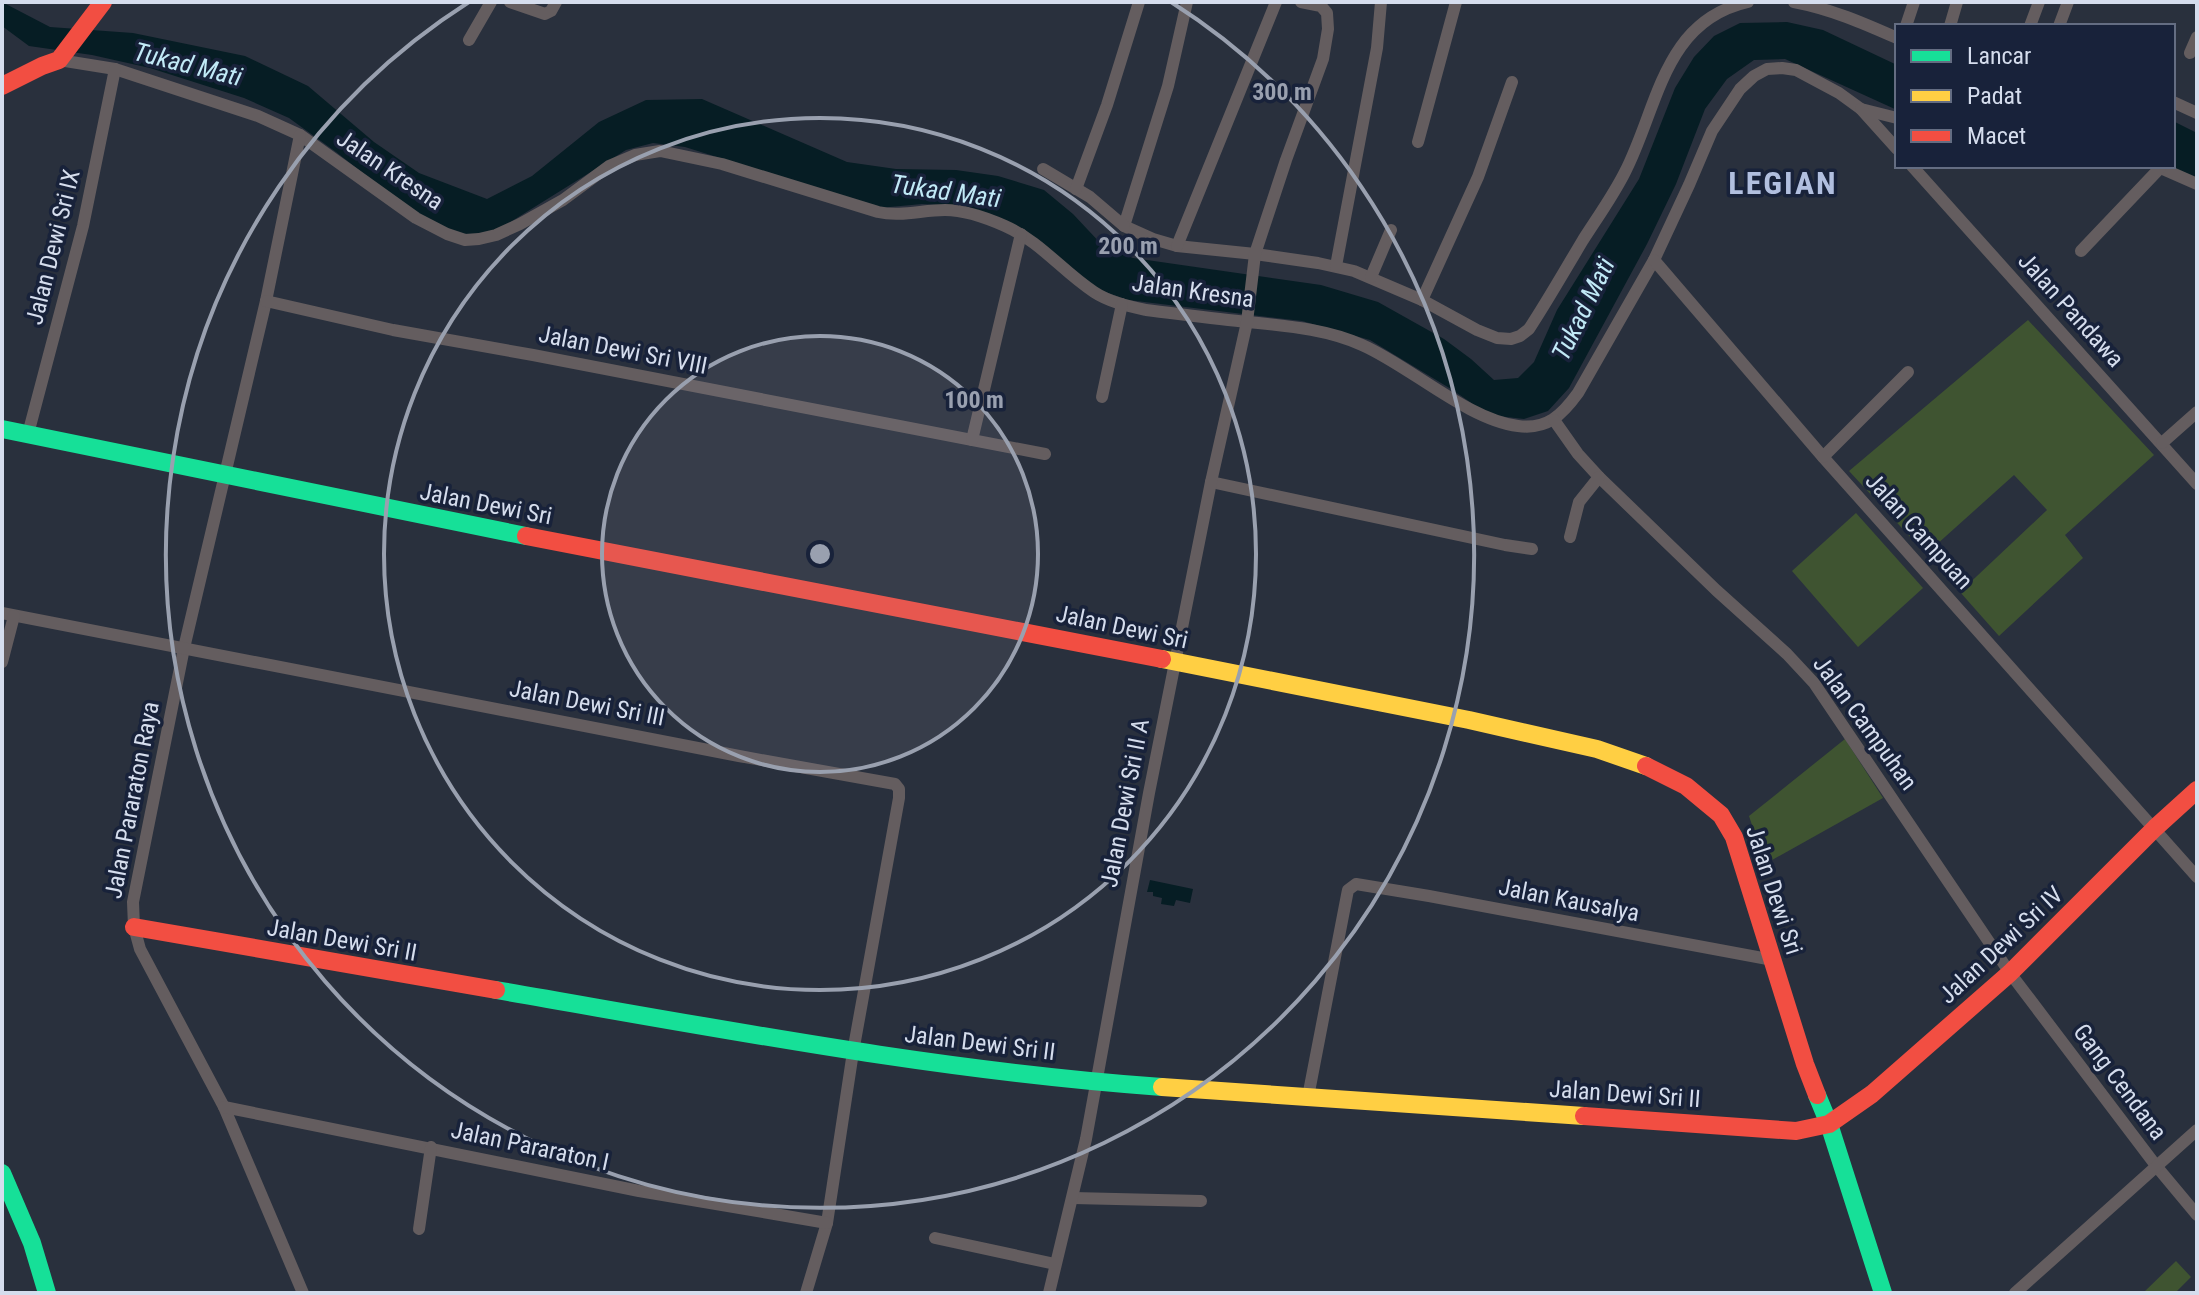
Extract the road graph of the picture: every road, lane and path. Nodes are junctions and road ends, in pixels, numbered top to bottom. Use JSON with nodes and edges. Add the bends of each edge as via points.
{"nodes":[{"id":1,"x":491,"y":2,"type":"edge"},
{"id":2,"x":510,"y":2,"type":"edge"},
{"id":3,"x":556,"y":2,"type":"edge"},
{"id":4,"x":1139,"y":2,"type":"edge"},
{"id":5,"x":1187,"y":2,"type":"edge"},
{"id":6,"x":1276,"y":2,"type":"edge"},
{"id":7,"x":1301,"y":2,"type":"edge"},
{"id":8,"x":1381,"y":2,"type":"edge"},
{"id":9,"x":1456,"y":2,"type":"edge"},
{"id":10,"x":1746,"y":2,"type":"edge"},
{"id":11,"x":1794,"y":2,"type":"edge"},
{"id":12,"x":1914,"y":2,"type":"edge"},
{"id":13,"x":1957,"y":2,"type":"edge"},
{"id":14,"x":2039,"y":2,"type":"edge"},
{"id":15,"x":2068,"y":2,"type":"edge"},
{"id":16,"x":1810,"y":3,"type":"edge"},
{"id":17,"x":99,"y":8,"type":"edge"},
{"id":18,"x":1907,"y":24,"type":"edge"},
{"id":19,"x":1951,"y":24,"type":"edge"},
{"id":20,"x":2031,"y":24,"type":"edge"},
{"id":21,"x":2060,"y":24,"type":"edge"},
{"id":22,"x":1895,"y":37,"type":"edge"},
{"id":23,"x":2197,"y":37,"type":"edge"},
{"id":24,"x":469,"y":40,"type":"dead end"},
{"id":25,"x":2190,"y":53,"type":"dead end"},
{"id":26,"x":62,"y":57,"type":"junction"},
{"id":27,"x":115,"y":69,"type":"junction"},
{"id":28,"x":1512,"y":82,"type":"dead end"},
{"id":29,"x":2,"y":86,"type":"edge"},
{"id":30,"x":2175,"y":103,"type":"edge"},
{"id":31,"x":1861,"y":109,"type":"junction"},
{"id":32,"x":2197,"y":113,"type":"edge"},
{"id":33,"x":1895,"y":118,"type":"edge"},
{"id":34,"x":300,"y":135,"type":"junction"},
{"id":35,"x":1418,"y":142,"type":"dead end"},
{"id":36,"x":1895,"y":147,"type":"edge"},
{"id":37,"x":1914,"y":168,"type":"edge"},
{"id":38,"x":2157,"y":168,"type":"edge"},
{"id":39,"x":2160,"y":168,"type":"edge"},
{"id":40,"x":1043,"y":169,"type":"dead end"},
{"id":41,"x":2197,"y":184,"type":"edge"},
{"id":42,"x":1076,"y":189,"type":"junction"},
{"id":43,"x":1124,"y":226,"type":"junction"},
{"id":44,"x":1391,"y":230,"type":"dead end"},
{"id":45,"x":1021,"y":234,"type":"junction"},
{"id":46,"x":1177,"y":246,"type":"junction"},
{"id":47,"x":2081,"y":251,"type":"dead end"},
{"id":48,"x":1254,"y":256,"type":"junction"},
{"id":49,"x":1654,"y":260,"type":"junction"},
{"id":50,"x":1336,"y":266,"type":"junction"},
{"id":51,"x":1371,"y":277,"type":"junction"},
{"id":52,"x":1422,"y":300,"type":"junction"},
{"id":53,"x":266,"y":301,"type":"junction"},
{"id":54,"x":1122,"y":304,"type":"junction"},
{"id":55,"x":1247,"y":320,"type":"junction"},
{"id":56,"x":1908,"y":372,"type":"dead end"},
{"id":57,"x":1102,"y":397,"type":"dead end"},
{"id":58,"x":2197,"y":412,"type":"edge"},
{"id":59,"x":1554,"y":420,"type":"junction"},
{"id":60,"x":2,"y":429,"type":"edge"},
{"id":61,"x":28,"y":434,"type":"junction"},
{"id":62,"x":972,"y":440,"type":"junction"},
{"id":63,"x":2162,"y":443,"type":"junction"},
{"id":64,"x":1045,"y":454,"type":"dead end"},
{"id":65,"x":1823,"y":457,"type":"junction"},
{"id":66,"x":225,"y":474,"type":"junction"},
{"id":67,"x":1599,"y":477,"type":"junction"},
{"id":68,"x":1211,"y":482,"type":"junction"},
{"id":69,"x":2197,"y":484,"type":"edge"},
{"id":70,"x":1570,"y":537,"type":"dead end"},
{"id":71,"x":1532,"y":549,"type":"dead end"},
{"id":72,"x":8,"y":614,"type":"edge"},
{"id":73,"x":184,"y":648,"type":"junction"},
{"id":74,"x":2,"y":662,"type":"edge"},
{"id":75,"x":1174,"y":663,"type":"junction"},
{"id":76,"x":2197,"y":790,"type":"edge"},
{"id":77,"x":2155,"y":828,"type":"junction"},
{"id":78,"x":2197,"y":877,"type":"edge"},
{"id":79,"x":134,"y":927,"type":"junction"},
{"id":80,"x":1773,"y":960,"type":"junction"},
{"id":81,"x":2010,"y":973,"type":"junction"},
{"id":82,"x":853,"y":1052,"type":"junction"},
{"id":83,"x":1096,"y":1082,"type":"junction"},
{"id":84,"x":1308,"y":1097,"type":"junction"},
{"id":85,"x":224,"y":1107,"type":"junction"},
{"id":86,"x":1829,"y":1124,"type":"junction"},
{"id":87,"x":2197,"y":1130,"type":"edge"},
{"id":88,"x":431,"y":1147,"type":"junction"},
{"id":89,"x":2157,"y":1167,"type":"junction"},
{"id":90,"x":2,"y":1173,"type":"edge"},
{"id":91,"x":1073,"y":1198,"type":"junction"},
{"id":92,"x":1201,"y":1201,"type":"dead end"},
{"id":93,"x":2197,"y":1215,"type":"edge"},
{"id":94,"x":827,"y":1223,"type":"junction"},
{"id":95,"x":419,"y":1229,"type":"dead end"},
{"id":96,"x":935,"y":1238,"type":"dead end"},
{"id":97,"x":1055,"y":1264,"type":"junction"},
{"id":98,"x":47,"y":1293,"type":"edge"},
{"id":99,"x":303,"y":1293,"type":"edge"},
{"id":100,"x":806,"y":1293,"type":"edge"},
{"id":101,"x":1049,"y":1293,"type":"edge"},
{"id":102,"x":1883,"y":1293,"type":"edge"},
{"id":103,"x":2015,"y":1293,"type":"edge"}],
"edges":[{"from":1,"to":24,"type":"street"},
{"from":2,"to":3,"type":"street","via":[[545,14]]},
{"from":4,"to":42,"type":"street"},
{"from":5,"to":43,"type":"street","via":[[1168,86]]},
{"from":6,"to":46,"type":"street"},
{"from":7,"to":48,"type":"street","name":"Jalan Dewi Sri II A","via":[[1324,7],[1327,13],[1323,59]]},
{"from":8,"to":50,"type":"street"},
{"from":9,"to":35,"type":"street"},
{"from":10,"to":52,"type":"street","via":[[1720,11],[1680,46],[1624,175],[1529,329],[1511,339],[1497,338]]},
{"from":11,"to":16,"type":"street"},
{"from":12,"to":18,"type":"street"},
{"from":13,"to":19,"type":"street"},
{"from":14,"to":20,"type":"street"},
{"from":15,"to":21,"type":"street"},
{"from":16,"to":22,"type":"street"},
{"from":17,"to":26,"type":"street"},
{"from":23,"to":25,"type":"street"},
{"from":26,"to":27,"type":"street","name":"Jalan Kresna"},
{"from":26,"to":29,"type":"street"},
{"from":27,"to":34,"type":"street","name":"Jalan Kresna"},
{"from":27,"to":61,"type":"street","name":"Jalan Dewi Sri IX","via":[[83,226]]},
{"from":28,"to":52,"type":"street","via":[[1478,177]]},
{"from":30,"to":32,"type":"street"},
{"from":31,"to":33,"type":"street"},
{"from":31,"to":36,"type":"street"},
{"from":31,"to":49,"type":"street","via":[[1796,70],[1767,69],[1754,76],[1712,131]]},
{"from":34,"to":45,"type":"street","name":"Jalan Kresna","via":[[416,218],[465,240],[496,235],[563,200],[609,166],[660,151],[722,164],[878,212],[950,210]]},
{"from":34,"to":53,"type":"street","name":"Jalan Pararaton Raya"},
{"from":37,"to":63,"type":"street","name":"Jalan Pandawa"},
{"from":38,"to":47,"type":"street"},
{"from":39,"to":41,"type":"street"},
{"from":40,"to":42,"type":"street"},
{"from":42,"to":43,"type":"street"},
{"from":43,"to":46,"type":"street"},
{"from":44,"to":51,"type":"street"},
{"from":45,"to":54,"type":"street","name":"Jalan Kresna","via":[[1086,287]]},
{"from":45,"to":62,"type":"street"},
{"from":46,"to":48,"type":"street"},
{"from":48,"to":50,"type":"street"},
{"from":48,"to":55,"type":"street","name":"Jalan Dewi Sri II A"},
{"from":49,"to":59,"type":"street","via":[[1578,393]]},
{"from":49,"to":65,"type":"street","name":"Jalan Campuan"},
{"from":50,"to":51,"type":"street"},
{"from":51,"to":52,"type":"street"},
{"from":53,"to":62,"type":"street","name":"Jalan Dewi Sri VIII"},
{"from":53,"to":66,"type":"street","name":"Jalan Pararaton Raya"},
{"from":54,"to":55,"type":"street","name":"Jalan Kresna"},
{"from":54,"to":57,"type":"street"},
{"from":55,"to":59,"type":"street","name":"Jalan Kresna","via":[[1327,332],[1364,345],[1502,423],[1535,427]]},
{"from":55,"to":68,"type":"street","name":"Jalan Dewi Sri II A"},
{"from":56,"to":65,"type":"street"},
{"from":58,"to":63,"type":"street"},
{"from":59,"to":67,"type":"street","name":"Jalan Campuhan"},
{"from":60,"to":61,"type":"street","name":"Jalan Dewi Sri"},
{"from":61,"to":66,"type":"street","name":"Jalan Dewi Sri"},
{"from":62,"to":64,"type":"street","name":"Jalan Dewi Sri VIII"},
{"from":63,"to":69,"type":"street","name":"Jalan Pandawa"},
{"from":65,"to":77,"type":"street","name":"Jalan Campuan"},
{"from":66,"to":73,"type":"street","name":"Jalan Pararaton Raya"},
{"from":66,"to":75,"type":"street","name":"Jalan Dewi Sri"},
{"from":67,"to":70,"type":"street","via":[[1579,502]]},
{"from":67,"to":81,"type":"street","name":"Jalan Campuhan","via":[[1814,683]]},
{"from":68,"to":71,"type":"street"},
{"from":68,"to":75,"type":"street","name":"Jalan Dewi Sri II A"},
{"from":72,"to":73,"type":"street","name":"Jalan Dewi Sri III"},
{"from":72,"to":74,"type":"street"},
{"from":73,"to":79,"type":"street","name":"Jalan Pararaton Raya","via":[[133,902]]},
{"from":73,"to":82,"type":"street","name":"Jalan Dewi Sri III","via":[[895,784],[899,798]]},
{"from":75,"to":80,"type":"street","name":"Jalan Dewi Sri","via":[[1541,736],[1667,775],[1704,799],[1728,825]]},
{"from":75,"to":83,"type":"street","name":"Jalan Dewi Sri II A"},
{"from":76,"to":77,"type":"street","name":"Jalan Dewi Sri IV"},
{"from":77,"to":78,"type":"street","name":"Jalan Campuan"},
{"from":77,"to":81,"type":"street","name":"Jalan Dewi Sri IV"},
{"from":79,"to":82,"type":"street","name":"Jalan Dewi Sri II"},
{"from":79,"to":85,"type":"street","name":"Jalan Pararaton Raya","via":[[149,969]]},
{"from":80,"to":84,"type":"street","name":"Jalan Kausalya","via":[[1356,884],[1348,890]]},
{"from":80,"to":86,"type":"street","name":"Jalan Dewi Sri"},
{"from":81,"to":86,"type":"street","name":"Jalan Dewi Sri IV","via":[[1865,1100]]},
{"from":81,"to":89,"type":"street","name":"Gang Cendana"},
{"from":82,"to":83,"type":"street","name":"Jalan Dewi Sri II"},
{"from":82,"to":94,"type":"street"},
{"from":83,"to":84,"type":"street","name":"Jalan Dewi Sri II"},
{"from":83,"to":91,"type":"street","name":"Jalan Dewi Sri II A"},
{"from":84,"to":86,"type":"street","name":"Jalan Dewi Sri II","via":[[1796,1131]]},
{"from":85,"to":88,"type":"street","name":"Jalan Pararaton I"},
{"from":85,"to":99,"type":"street","name":"Jalan Pararaton Raya"},
{"from":86,"to":102,"type":"street","name":"Jalan Dewi Sri"},
{"from":87,"to":89,"type":"street"},
{"from":88,"to":94,"type":"street","name":"Jalan Pararaton I","via":[[639,1191]]},
{"from":88,"to":95,"type":"street"},
{"from":89,"to":93,"type":"street","name":"Gang Cendana"},
{"from":89,"to":103,"type":"street"},
{"from":90,"to":98,"type":"street"},
{"from":91,"to":92,"type":"street"},
{"from":91,"to":97,"type":"street","name":"Jalan Dewi Sri II A"},
{"from":94,"to":100,"type":"street"},
{"from":96,"to":97,"type":"street"},
{"from":97,"to":101,"type":"street","name":"Jalan Dewi Sri II A"}]}
